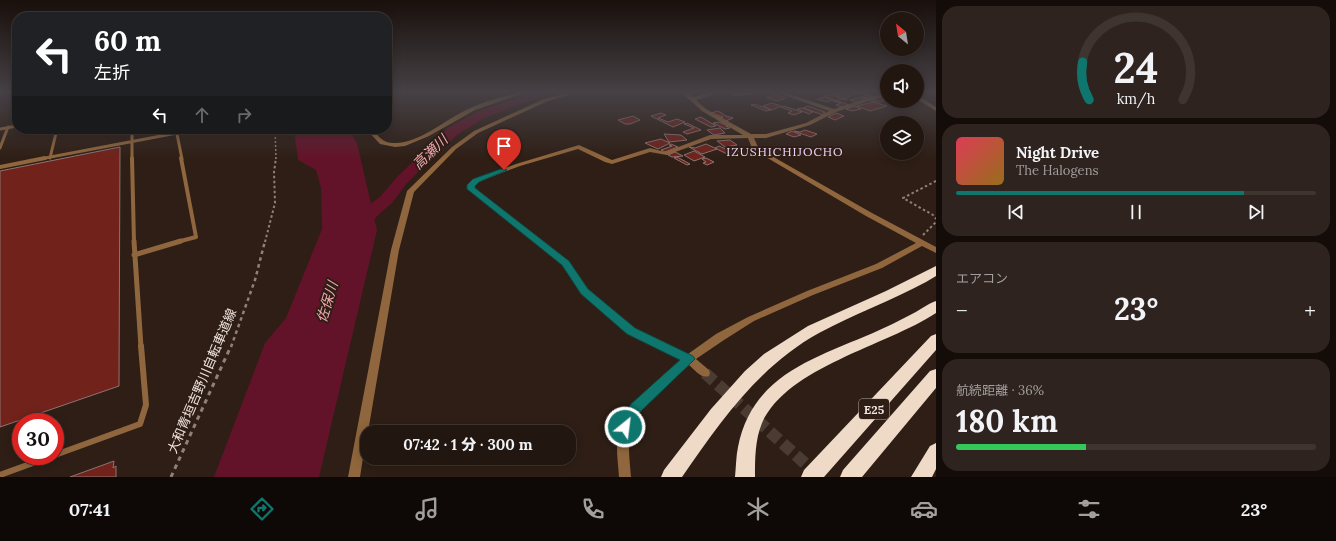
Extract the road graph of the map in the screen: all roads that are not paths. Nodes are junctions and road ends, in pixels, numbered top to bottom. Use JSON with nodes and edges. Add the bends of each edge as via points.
{"nodes":[{"id":1,"x":458,"y":115,"type":"edge"},
{"id":2,"x":513,"y":115,"type":"edge"},
{"id":3,"x":713,"y":115,"type":"edge"},
{"id":4,"x":825,"y":115,"type":"edge"},
{"id":5,"x":8,"y":127,"type":"junction"},
{"id":6,"x":12,"y":127,"type":"edge"},
{"id":7,"x":0,"y":129,"type":"edge"},
{"id":8,"x":56,"y":134,"type":"edge"},
{"id":9,"x":132,"y":134,"type":"edge"},
{"id":10,"x":164,"y":134,"type":"edge"},
{"id":11,"x":177,"y":134,"type":"edge"},
{"id":12,"x":374,"y":134,"type":"edge"},
{"id":13,"x":751,"y":137,"type":"junction"},
{"id":14,"x":133,"y":142,"type":"junction"},
{"id":15,"x":0,"y":148,"type":"edge"},
{"id":16,"x":50,"y":158,"type":"junction"},
{"id":17,"x":0,"y":167,"type":"edge"},
{"id":18,"x":922,"y":243,"type":"junction"},
{"id":19,"x":936,"y":250,"type":"edge"},
{"id":20,"x":134,"y":255,"type":"junction"},
{"id":21,"x":936,"y":270,"type":"edge"},
{"id":22,"x":936,"y":306,"type":"edge"},
{"id":23,"x":936,"y":340,"type":"edge"},
{"id":24,"x":689,"y":359,"type":"junction"},
{"id":25,"x":705,"y":374,"type":"tunnel mouth"},
{"id":26,"x":936,"y":376,"type":"edge"},
{"id":27,"x":64,"y":452,"type":"edge"},
{"id":28,"x":936,"y":452,"type":"edge"},
{"id":29,"x":28,"y":465,"type":"edge"},
{"id":30,"x":0,"y":475,"type":"edge"},
{"id":31,"x":354,"y":477,"type":"edge"},
{"id":32,"x":625,"y":477,"type":"edge"},
{"id":33,"x":671,"y":477,"type":"edge"},
{"id":34,"x":745,"y":477,"type":"edge"},
{"id":35,"x":811,"y":477,"type":"edge"},
{"id":36,"x":850,"y":477,"type":"edge"},
{"id":37,"x":921,"y":477,"type":"edge"}],
"edges":[{"from":1,"to":12,"type":"street","via":[[422,138],[408,142],[385,144]]},
{"from":2,"to":31,"type":"street","via":[[476,132],[454,148],[411,191],[395,250]]},
{"from":3,"to":13,"type":"street"},
{"from":4,"to":13,"type":"street","via":[[808,124],[766,136]]},
{"from":5,"to":6,"type":"lane"},
{"from":5,"to":7,"type":"lane"},
{"from":5,"to":15,"type":"lane"},
{"from":8,"to":16,"type":"lane"},
{"from":9,"to":14,"type":"lane"},
{"from":10,"to":14,"type":"lane"},
{"from":11,"to":20,"type":"lane","via":[[196,237]]},
{"from":13,"to":18,"type":"street","via":[[755,148],[761,152],[853,207]]},
{"from":13,"to":24,"type":"street","via":[[710,137],[666,154],[650,150],[612,162],[579,147],[518,165],[471,185],[471,189],[565,263],[585,292],[631,331]]},
{"from":14,"to":16,"type":"lane"},
{"from":14,"to":20,"type":"lane"},
{"from":16,"to":17,"type":"lane"},
{"from":18,"to":19,"type":"street"},
{"from":18,"to":24,"type":"street","via":[[879,266],[751,319]]},
{"from":20,"to":27,"type":"lane","via":[[146,405],[140,424]]},
{"from":21,"to":33,"type":"highway","via":[[900,291],[814,329],[768,359],[743,383]]},
{"from":22,"to":34,"type":"highway","via":[[898,328],[816,363],[779,387],[755,418],[748,438]]},
{"from":23,"to":35,"type":"highway","number":"E25"},
{"from":24,"to":25,"type":"street"},
{"from":24,"to":32,"type":"street","via":[[636,408],[625,427]]},
{"from":26,"to":36,"type":"highway","number":"E25"},
{"from":28,"to":37,"type":"highway"},
{"from":29,"to":30,"type":"lane"}]}
